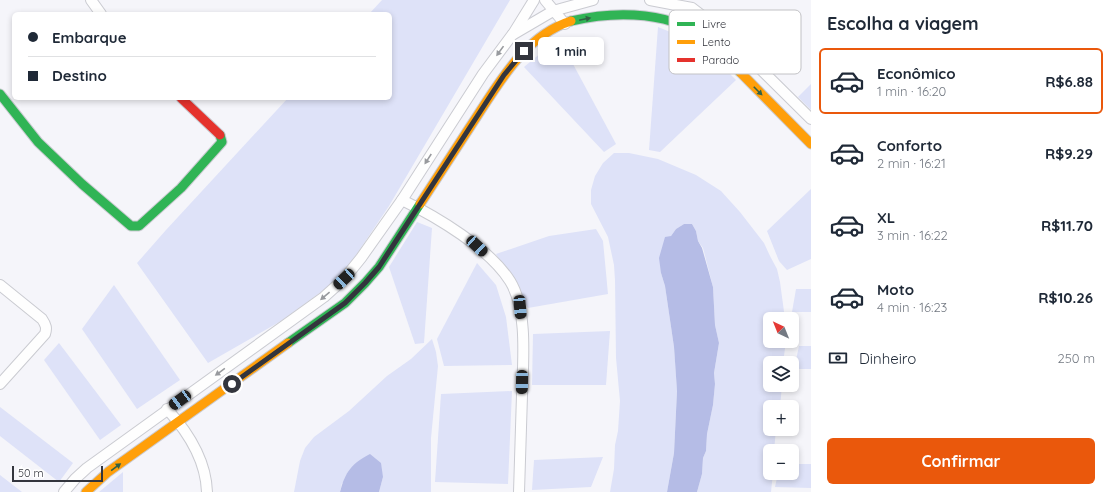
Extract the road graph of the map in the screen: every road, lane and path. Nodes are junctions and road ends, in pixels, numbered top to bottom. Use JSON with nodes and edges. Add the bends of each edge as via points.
{"nodes":[{"id":1,"x":91,"y":0,"type":"edge"},
{"id":2,"x":534,"y":0,"type":"edge"},
{"id":3,"x":545,"y":0,"type":"edge"},
{"id":4,"x":593,"y":0,"type":"edge"},
{"id":5,"x":650,"y":0,"type":"edge"},
{"id":6,"x":657,"y":0,"type":"edge"},
{"id":7,"x":689,"y":4,"type":"edge"},
{"id":8,"x":553,"y":11,"type":"junction"},
{"id":9,"x":100,"y":12,"type":"edge"},
{"id":10,"x":651,"y":16,"type":"junction"},
{"id":11,"x":669,"y":21,"type":"edge"},
{"id":12,"x":565,"y":24,"type":"junction"},
{"id":13,"x":512,"y":35,"type":"junction"},
{"id":14,"x":742,"y":74,"type":"edge"},
{"id":15,"x":765,"y":74,"type":"edge"},
{"id":16,"x":0,"y":94,"type":"edge"},
{"id":17,"x":183,"y":100,"type":"edge"},
{"id":18,"x":811,"y":119,"type":"edge"},
{"id":19,"x":811,"y":144,"type":"edge"},
{"id":20,"x":402,"y":200,"type":"junction"},
{"id":21,"x":418,"y":208,"type":"junction"},
{"id":22,"x":0,"y":285,"type":"edge"},
{"id":23,"x":0,"y":384,"type":"edge"},
{"id":24,"x":168,"y":409,"type":"junction"},
{"id":25,"x":179,"y":422,"type":"junction"},
{"id":26,"x":64,"y":492,"type":"edge"},
{"id":27,"x":86,"y":492,"type":"edge"},
{"id":28,"x":207,"y":492,"type":"edge"},
{"id":29,"x":519,"y":492,"type":"edge"}],
"edges":[{"from":1,"to":9,"type":"street"},
{"from":2,"to":13,"type":"street"},
{"from":3,"to":8,"type":"street"},
{"from":4,"to":8,"type":"street"},
{"from":5,"to":6,"type":"street"},
{"from":6,"to":7,"type":"street"},
{"from":6,"to":10,"type":"street"},
{"from":8,"to":12,"type":"street"},
{"from":8,"to":13,"type":"street"},
{"from":10,"to":11,"type":"street","one_way":true},
{"from":12,"to":10,"type":"street","one_way":true,"via":[[607,15]]},
{"from":12,"to":21,"type":"street","via":[[543,36],[524,51],[504,75]]},
{"from":13,"to":20,"type":"street","one_way":true,"via":[[483,74]]},
{"from":14,"to":19,"type":"street","one_way":true},
{"from":15,"to":18,"type":"street"},
{"from":16,"to":17,"type":"street","via":[[38,142],[82,184],[134,227],[139,226],[181,188],[222,142],[221,136]]},
{"from":20,"to":21,"type":"street"},
{"from":20,"to":24,"type":"street","one_way":true,"via":[[361,258],[344,279],[324,297]]},
{"from":21,"to":25,"type":"street","via":[[379,267],[345,303]]},
{"from":21,"to":29,"type":"street","via":[[477,246],[496,263],[511,282],[520,307],[523,338]]},
{"from":22,"to":23,"type":"street","via":[[42,319],[47,330]]},
{"from":24,"to":25,"type":"street"},
{"from":24,"to":26,"type":"street","via":[[87,468]]},
{"from":27,"to":25,"type":"street","one_way":true,"via":[[108,472]]},
{"from":25,"to":28,"type":"street","via":[[201,460],[206,474]]}]}
